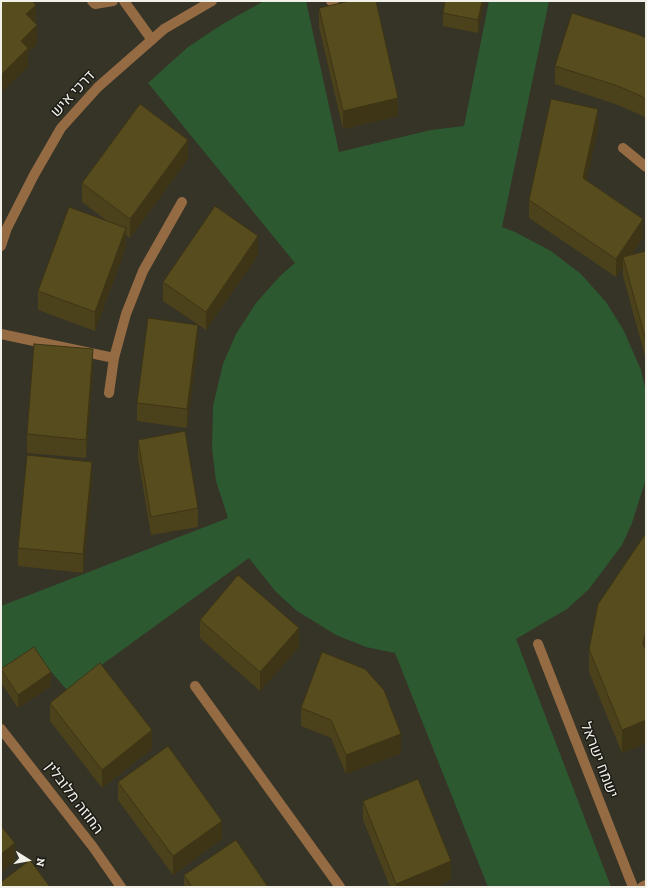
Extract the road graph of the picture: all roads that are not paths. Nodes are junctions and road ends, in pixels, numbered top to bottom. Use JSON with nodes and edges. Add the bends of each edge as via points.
{"nodes":[{"id":1,"x":92,"y":1,"type":"edge"},
{"id":2,"x":113,"y":1,"type":"edge"},
{"id":3,"x":124,"y":1,"type":"edge"},
{"id":4,"x":212,"y":1,"type":"edge"},
{"id":5,"x":152,"y":40,"type":"junction"},
{"id":6,"x":623,"y":148,"type":"dead end"},
{"id":7,"x":646,"y":167,"type":"edge"},
{"id":8,"x":182,"y":202,"type":"dead end"},
{"id":9,"x":1,"y":246,"type":"edge"},
{"id":10,"x":1,"y":334,"type":"edge"},
{"id":11,"x":114,"y":358,"type":"junction"},
{"id":12,"x":109,"y":393,"type":"dead end"},
{"id":13,"x":538,"y":644,"type":"dead end"},
{"id":14,"x":195,"y":686,"type":"dead end"},
{"id":15,"x":1,"y":729,"type":"edge"},
{"id":16,"x":646,"y":885,"type":"edge"},
{"id":17,"x":121,"y":887,"type":"edge"},
{"id":18,"x":340,"y":887,"type":"edge"},
{"id":19,"x":633,"y":887,"type":"edge"},
{"id":20,"x":642,"y":887,"type":"edge"}],
"edges":[{"from":1,"to":2,"type":"street","via":[[95,4]]},
{"from":3,"to":5,"type":"street"},
{"from":4,"to":5,"type":"street","name":"דרכי איש","via":[[164,29]]},
{"from":5,"to":9,"type":"street","name":"דרכי איש","via":[[98,87],[61,128],[34,174],[7,228]]},
{"from":6,"to":7,"type":"street"},
{"from":8,"to":11,"type":"street","via":[[143,271],[126,314]]},
{"from":10,"to":11,"type":"street"},
{"from":11,"to":12,"type":"street"},
{"from":13,"to":19,"type":"street","name":"ישמח ישראל"},
{"from":14,"to":18,"type":"street"},
{"from":15,"to":17,"type":"street","name":"החוזה מלובלין"},
{"from":16,"to":20,"type":"street"}]}
